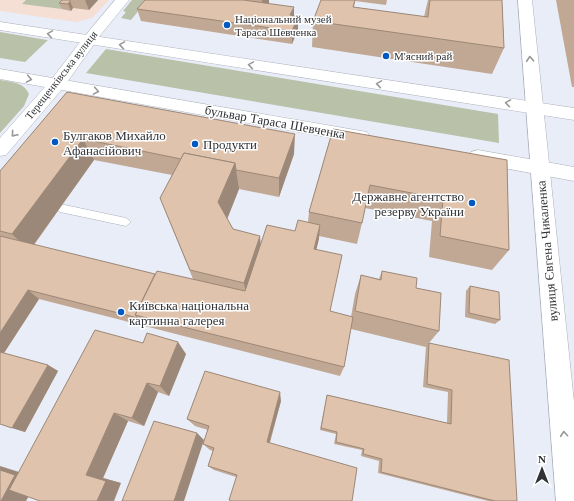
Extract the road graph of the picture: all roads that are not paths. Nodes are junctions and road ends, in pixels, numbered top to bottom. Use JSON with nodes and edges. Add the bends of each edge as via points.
{"nodes":[{"id":1,"x":122,"y":0,"type":"edge"},
{"id":2,"x":525,"y":0,"type":"edge"},
{"id":3,"x":0,"y":26,"type":"edge"},
{"id":4,"x":89,"y":40,"type":"junction"},
{"id":5,"x":0,"y":74,"type":"edge"},
{"id":6,"x":57,"y":84,"type":"junction"},
{"id":7,"x":534,"y":107,"type":"junction"},
{"id":8,"x":574,"y":114,"type":"edge"},
{"id":9,"x":376,"y":139,"type":"edge"},
{"id":10,"x":0,"y":150,"type":"edge"},
{"id":11,"x":462,"y":154,"type":"edge"},
{"id":12,"x":540,"y":168,"type":"junction"},
{"id":13,"x":574,"y":174,"type":"edge"},
{"id":14,"x":60,"y":208,"type":"dead end"},
{"id":15,"x":126,"y":222,"type":"dead end"},
{"id":16,"x":570,"y":501,"type":"edge"}],
"edges":[{"from":1,"to":4,"type":"street","name":"Терещенківська вулиця"},
{"from":7,"to":2,"type":"street","name":"вулиця Євгена Чикаленка","one_way":true},
{"from":4,"to":3,"type":"main road","one_way":true},
{"from":4,"to":6,"type":"main road","name":"Терещенківська вулиця"},
{"from":7,"to":4,"type":"main road","one_way":true},
{"from":5,"to":6,"type":"main road","name":"бульвар Тараса Шевченка","one_way":true},
{"from":6,"to":9,"type":"main road","name":"бульвар Тараса Шевченка","one_way":true},
{"from":6,"to":10,"type":"street","name":"Терещенківська вулиця","one_way":true},
{"from":7,"to":8,"type":"main road"},
{"from":7,"to":12,"type":"street","name":"вулиця Євгена Чикаленка"},
{"from":11,"to":12,"type":"main road"},
{"from":12,"to":13,"type":"main road"},
{"from":16,"to":12,"type":"street","name":"вулиця Євгена Чикаленка","one_way":true},
{"from":14,"to":15,"type":"lane"}]}
